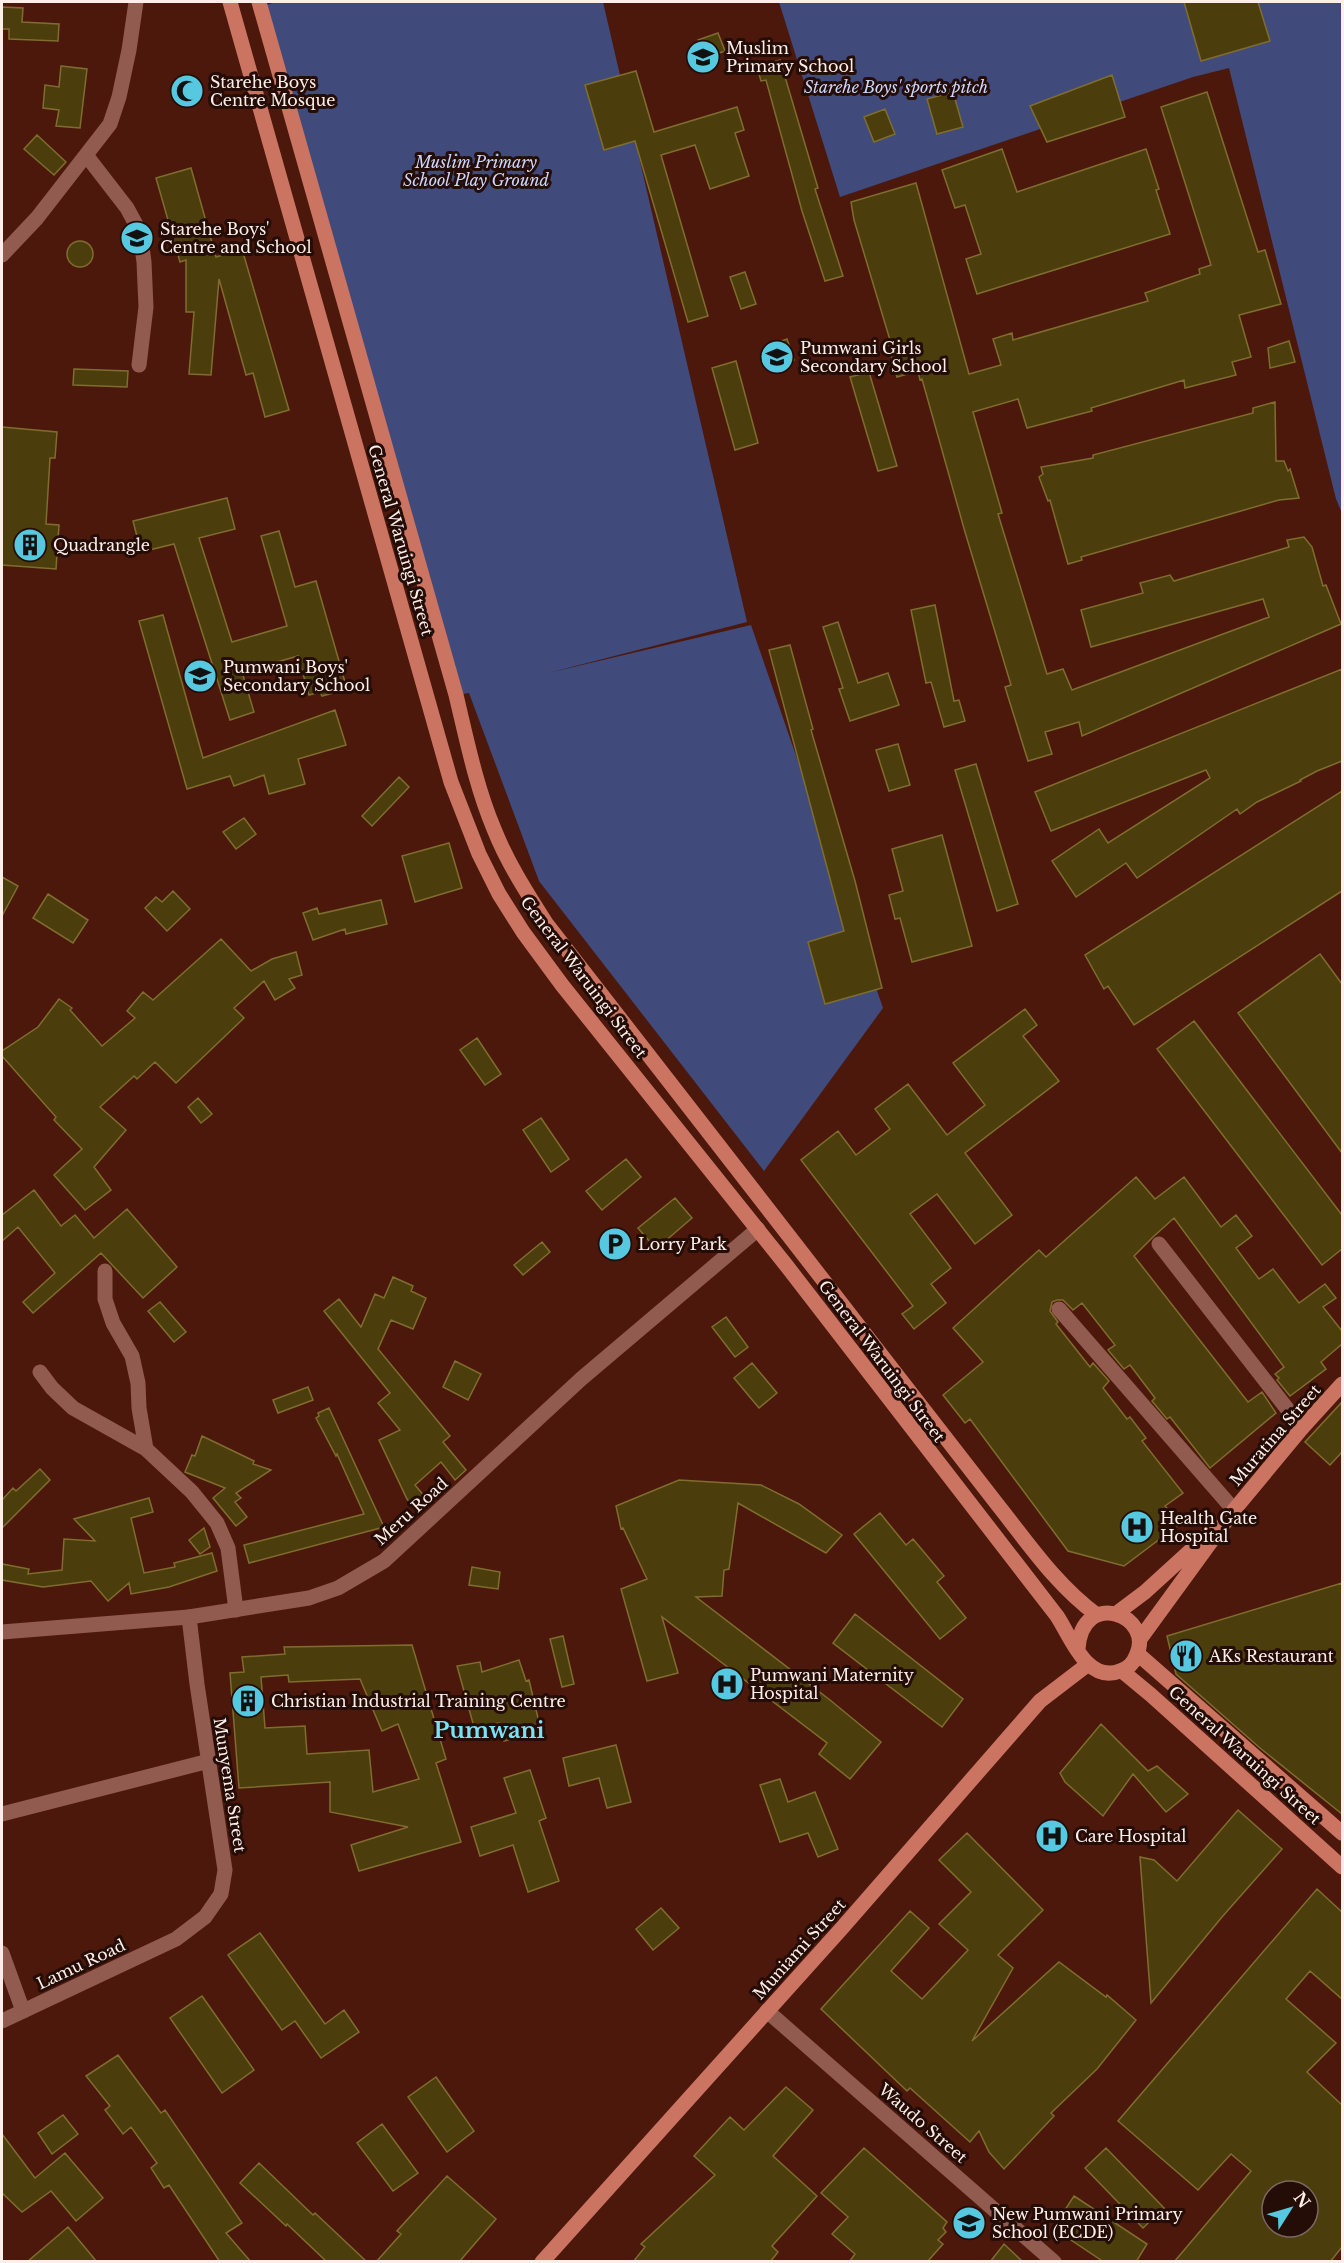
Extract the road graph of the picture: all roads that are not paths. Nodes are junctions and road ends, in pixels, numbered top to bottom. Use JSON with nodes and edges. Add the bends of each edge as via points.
{"nodes":[{"id":1,"x":136,"y":2,"type":"edge"},
{"id":2,"x":230,"y":2,"type":"edge"},
{"id":3,"x":259,"y":2,"type":"edge"},
{"id":4,"x":86,"y":155,"type":"junction"},
{"id":5,"x":2,"y":255,"type":"edge"},
{"id":6,"x":139,"y":365,"type":"dead end"},
{"id":7,"x":758,"y":1229,"type":"junction"},
{"id":8,"x":1159,"y":1244,"type":"dead end"},
{"id":9,"x":105,"y":1271,"type":"dead end"},
{"id":10,"x":1059,"y":1309,"type":"dead end"},
{"id":11,"x":40,"y":1372,"type":"dead end"},
{"id":12,"x":1342,"y":1384,"type":"edge"},
{"id":13,"x":1302,"y":1428,"type":"junction"},
{"id":14,"x":146,"y":1449,"type":"junction"},
{"id":15,"x":1234,"y":1510,"type":"junction"},
{"id":16,"x":236,"y":1610,"type":"junction"},
{"id":17,"x":1117,"y":1614,"type":"junction"},
{"id":18,"x":1097,"y":1615,"type":"junction"},
{"id":19,"x":189,"y":1617,"type":"junction"},
{"id":20,"x":2,"y":1632,"type":"edge"},
{"id":21,"x":1139,"y":1646,"type":"junction"},
{"id":22,"x":1078,"y":1649,"type":"junction"},
{"id":23,"x":1087,"y":1665,"type":"junction"},
{"id":24,"x":1122,"y":1671,"type":"junction"},
{"id":25,"x":209,"y":1761,"type":"junction"},
{"id":26,"x":2,"y":1814,"type":"edge"},
{"id":27,"x":1342,"y":1833,"type":"edge"},
{"id":28,"x":1342,"y":1867,"type":"edge"},
{"id":29,"x":176,"y":1939,"type":"joint"},
{"id":30,"x":2,"y":1953,"type":"edge"},
{"id":31,"x":23,"y":2011,"type":"junction"},
{"id":32,"x":767,"y":2011,"type":"junction"},
{"id":33,"x":2,"y":2022,"type":"edge"},
{"id":34,"x":542,"y":2262,"type":"edge"},
{"id":35,"x":1054,"y":2262,"type":"edge"}],
"edges":[{"from":1,"to":4,"type":"street","via":[[119,97],[110,124]]},
{"from":2,"to":7,"type":"main road","name":"General Waruingi Street","via":[[448,770],[480,854],[499,894],[543,958]]},
{"from":3,"to":18,"type":"main road","name":"General Waruingi Street","via":[[456,695],[477,783],[494,831],[516,874],[546,923],[1004,1513],[1054,1576]]},
{"from":4,"to":5,"type":"street","via":[[37,218]]},
{"from":4,"to":6,"type":"street","via":[[127,207],[140,232],[146,307]]},
{"from":7,"to":16,"type":"street","name":"Meru Road","via":[[581,1379],[384,1560],[338,1588],[309,1598]]},
{"from":7,"to":22,"type":"main road","name":"General Waruingi Street","via":[[1057,1616]]},
{"from":8,"to":13,"type":"street"},
{"from":9,"to":14,"type":"street","via":[[105,1299],[132,1356]]},
{"from":10,"to":15,"type":"street"},
{"from":11,"to":14,"type":"street","via":[[74,1408]]},
{"from":12,"to":13,"type":"main road","name":"Muratina Street"},
{"from":13,"to":15,"type":"main road","name":"Muratina Street"},
{"from":14,"to":16,"type":"street","via":[[192,1492],[217,1523],[228,1548]]},
{"from":15,"to":17,"type":"main road","name":"Muratina Street"},
{"from":15,"to":21,"type":"main road","name":"Muratina Street"},
{"from":16,"to":19,"type":"street","name":"Meru Road"},
{"from":17,"to":18,"type":"main road"},
{"from":17,"to":21,"type":"main road","via":[[1133,1625]]},
{"from":18,"to":22,"type":"main road","via":[[1083,1628]]},
{"from":19,"to":20,"type":"street","name":"Meru Road"},
{"from":19,"to":25,"type":"street","name":"Munyema Street"},
{"from":21,"to":24,"type":"main road","via":[[1133,1663]]},
{"from":21,"to":27,"type":"main road","name":"General Waruingi Street"},
{"from":22,"to":23,"type":"main road"},
{"from":23,"to":24,"type":"main road","via":[[1105,1674]]},
{"from":23,"to":32,"type":"main road","name":"Muniami Street","via":[[1040,1701]]},
{"from":24,"to":28,"type":"main road","name":"General Waruingi Street"},
{"from":25,"to":26,"type":"street"},
{"from":25,"to":29,"type":"street","name":"Munyema Street","via":[[225,1870],[221,1894],[205,1917]]},
{"from":29,"to":31,"type":"street","name":"Lamu Road"},
{"from":30,"to":31,"type":"street"},
{"from":31,"to":33,"type":"street","name":"Lamu Road"},
{"from":32,"to":34,"type":"main road","name":"Muniami Street"},
{"from":32,"to":35,"type":"street","name":"Waudo Street"}]}
